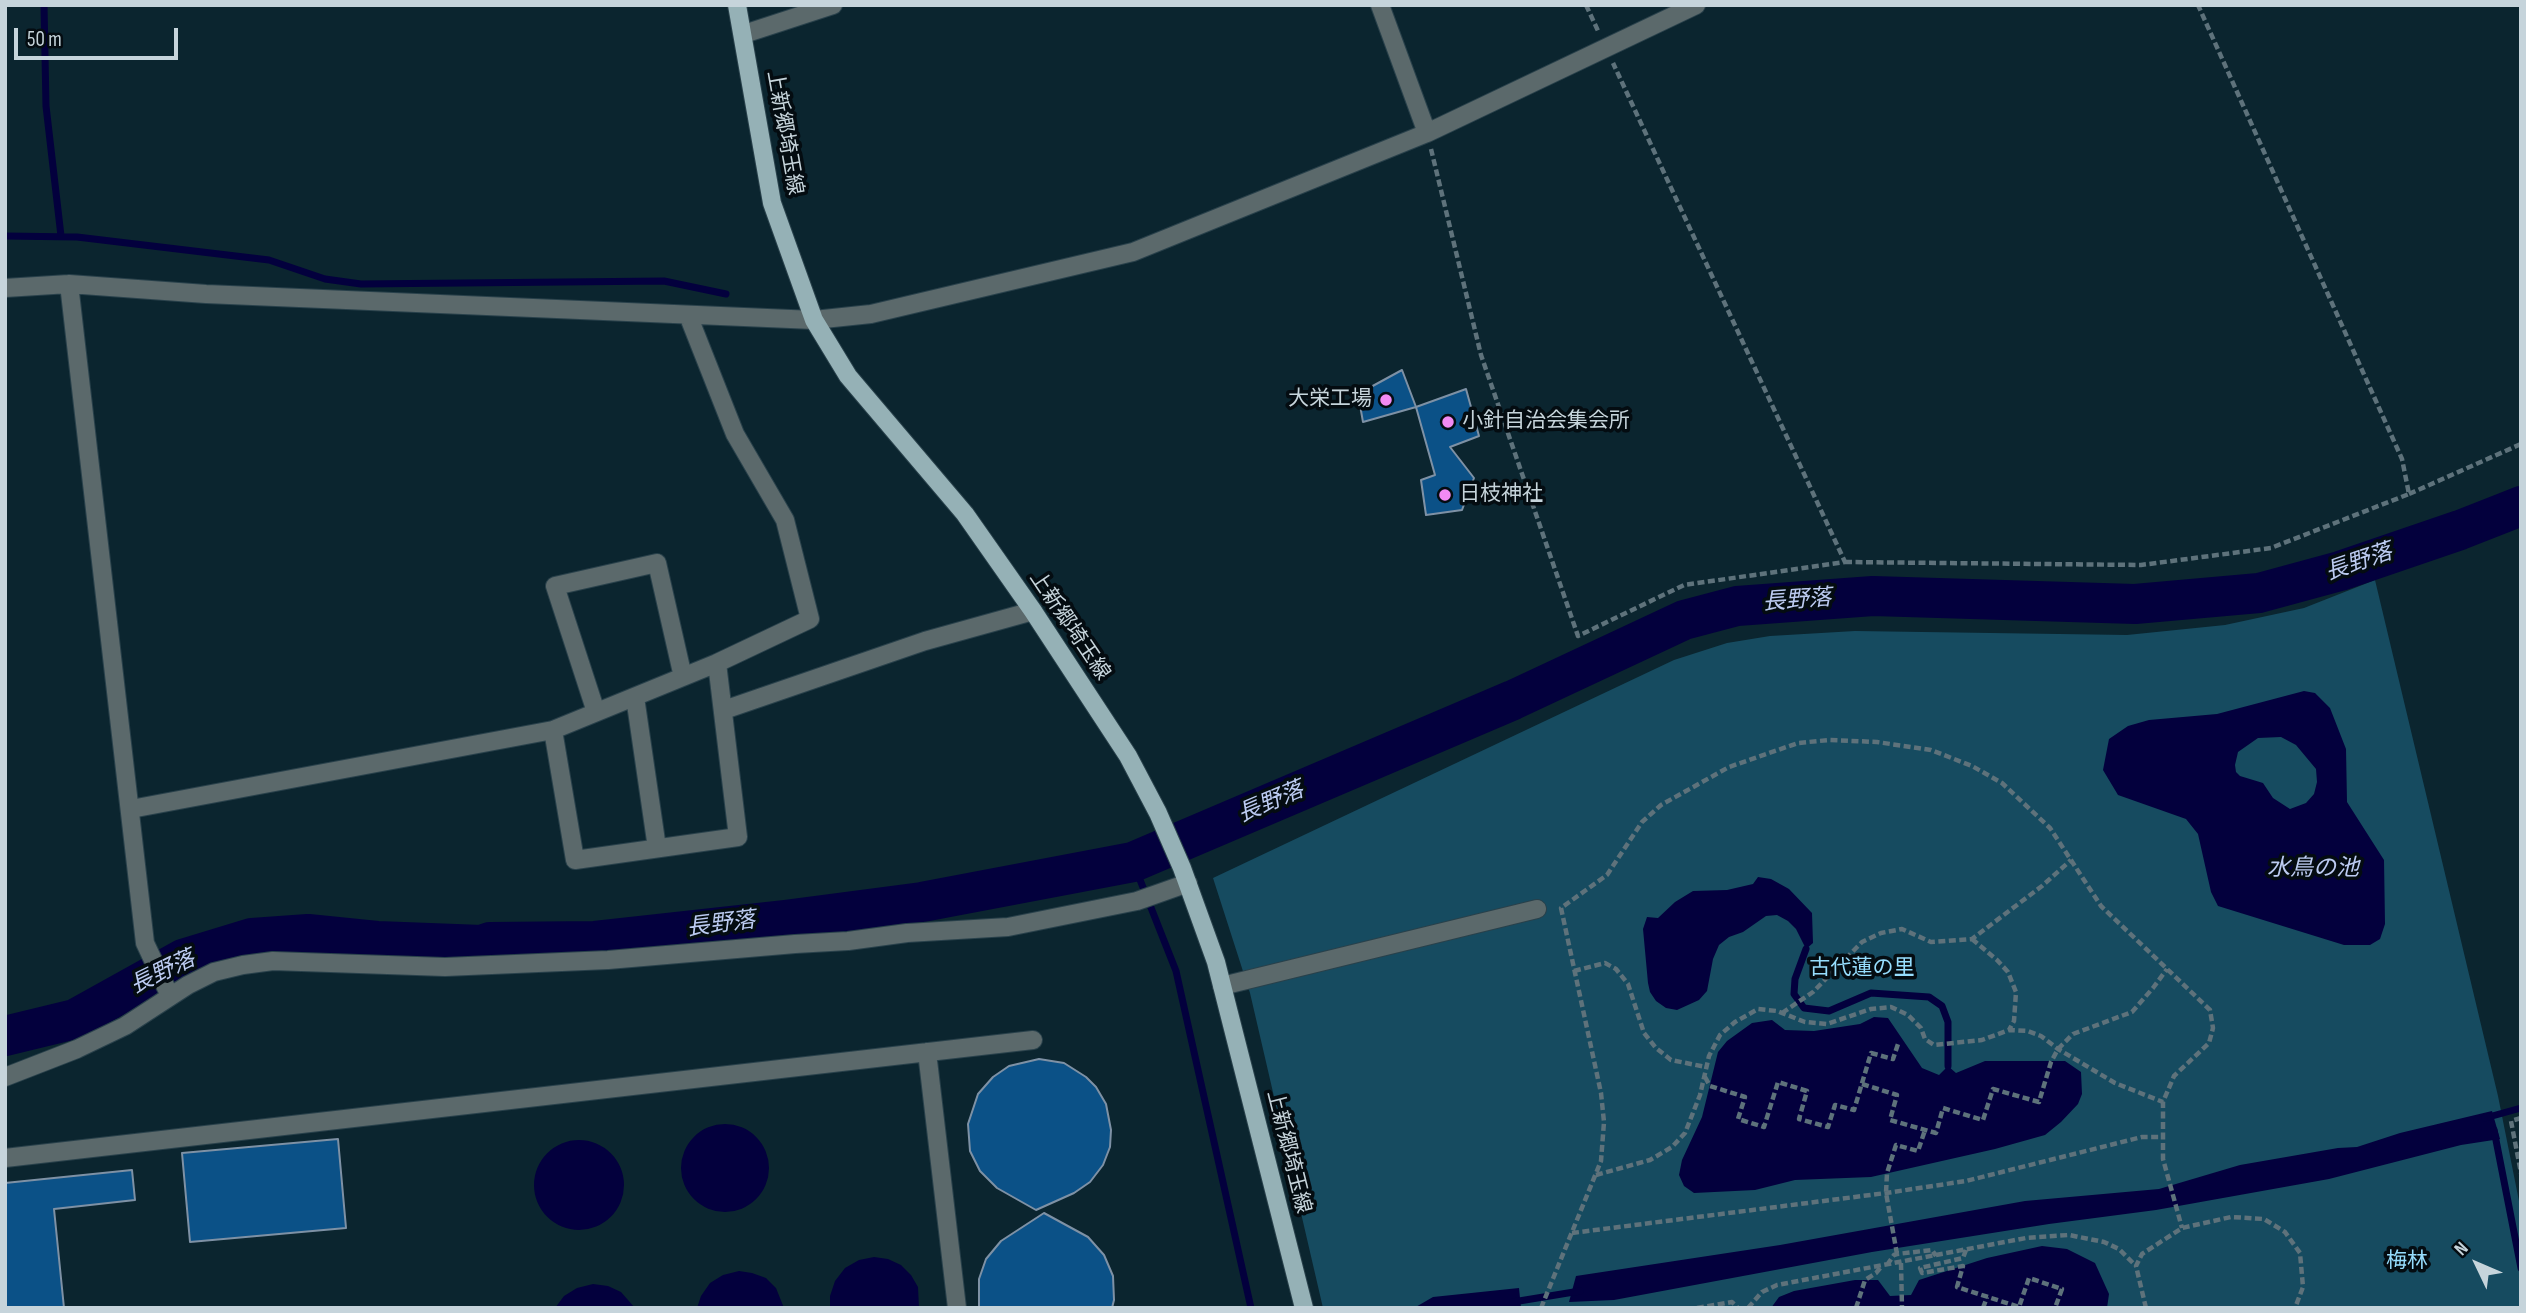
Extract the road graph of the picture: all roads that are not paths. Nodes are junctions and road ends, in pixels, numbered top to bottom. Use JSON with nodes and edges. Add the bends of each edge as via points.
{"nodes":[{"id":1,"x":737,"y":5,"type":"edge"},
{"id":2,"x":833,"y":5,"type":"edge"},
{"id":3,"x":1380,"y":5,"type":"edge"},
{"id":4,"x":1696,"y":5,"type":"edge"},
{"id":5,"x":744,"y":34,"type":"junction"},
{"id":6,"x":1427,"y":133,"type":"junction"},
{"id":7,"x":7,"y":283,"type":"edge"},
{"id":8,"x":69,"y":284,"type":"junction"},
{"id":9,"x":688,"y":315,"type":"junction"},
{"id":10,"x":814,"y":320,"type":"junction"},
{"id":11,"x":1033,"y":611,"type":"junction"},
{"id":12,"x":717,"y":663,"type":"junction"},
{"id":13,"x":683,"y":677,"type":"junction"},
{"id":14,"x":635,"y":696,"type":"junction"},
{"id":15,"x":724,"y":710,"type":"junction"},
{"id":16,"x":596,"y":712,"type":"junction"},
{"id":17,"x":553,"y":730,"type":"junction"},
{"id":18,"x":131,"y":809,"type":"junction"},
{"id":19,"x":657,"y":848,"type":"junction"},
{"id":20,"x":1185,"y":876,"type":"junction"},
{"id":21,"x":1537,"y":909,"type":"dead end"},
{"id":22,"x":1222,"y":986,"type":"junction"},
{"id":23,"x":167,"y":992,"type":"junction"},
{"id":24,"x":1033,"y":1040,"type":"dead end"},
{"id":25,"x":927,"y":1052,"type":"junction"},
{"id":26,"x":5,"y":1077,"type":"edge"},
{"id":27,"x":5,"y":1158,"type":"edge"},
{"id":28,"x":957,"y":1308,"type":"edge"},
{"id":29,"x":1304,"y":1308,"type":"edge"}],
"edges":[{"from":1,"to":5,"type":"main road","name":"上新郷埼玉線"},
{"from":2,"to":5,"type":"street"},
{"from":3,"to":6,"type":"street"},
{"from":4,"to":6,"type":"street"},
{"from":5,"to":10,"type":"main road","name":"上新郷埼玉線","via":[[772,203]]},
{"from":6,"to":10,"type":"street","via":[[1133,252],[871,314]]},
{"from":7,"to":8,"type":"street"},
{"from":8,"to":9,"type":"street"},
{"from":8,"to":18,"type":"street"},
{"from":9,"to":10,"type":"street"},
{"from":9,"to":12,"type":"street","via":[[735,434],[785,520],[810,619]]},
{"from":10,"to":11,"type":"main road","name":"上新郷埼玉線","via":[[848,376],[965,514]]},
{"from":11,"to":15,"type":"street","via":[[925,640]]},
{"from":11,"to":20,"type":"main road","name":"上新郷埼玉線","via":[[1128,756]]},
{"from":12,"to":13,"type":"street"},
{"from":12,"to":15,"type":"street"},
{"from":13,"to":14,"type":"street"},
{"from":13,"to":16,"type":"street","via":[[657,564],[555,586]]},
{"from":14,"to":16,"type":"street"},
{"from":14,"to":19,"type":"street"},
{"from":15,"to":19,"type":"street","via":[[738,837]]},
{"from":16,"to":17,"type":"street"},
{"from":17,"to":18,"type":"street"},
{"from":17,"to":19,"type":"street","via":[[575,860]]},
{"from":18,"to":23,"type":"street","via":[[145,943]]},
{"from":20,"to":22,"type":"main road","name":"上新郷埼玉線"},
{"from":20,"to":23,"type":"street","via":[[1162,893],[1137,901],[1008,927],[608,960],[445,967],[273,961],[214,972]]},
{"from":21,"to":22,"type":"street"},
{"from":22,"to":29,"type":"main road","name":"上新郷埼玉線"},
{"from":23,"to":26,"type":"street","via":[[125,1026]]},
{"from":24,"to":25,"type":"street"},
{"from":25,"to":27,"type":"street"},
{"from":25,"to":28,"type":"street"}]}
